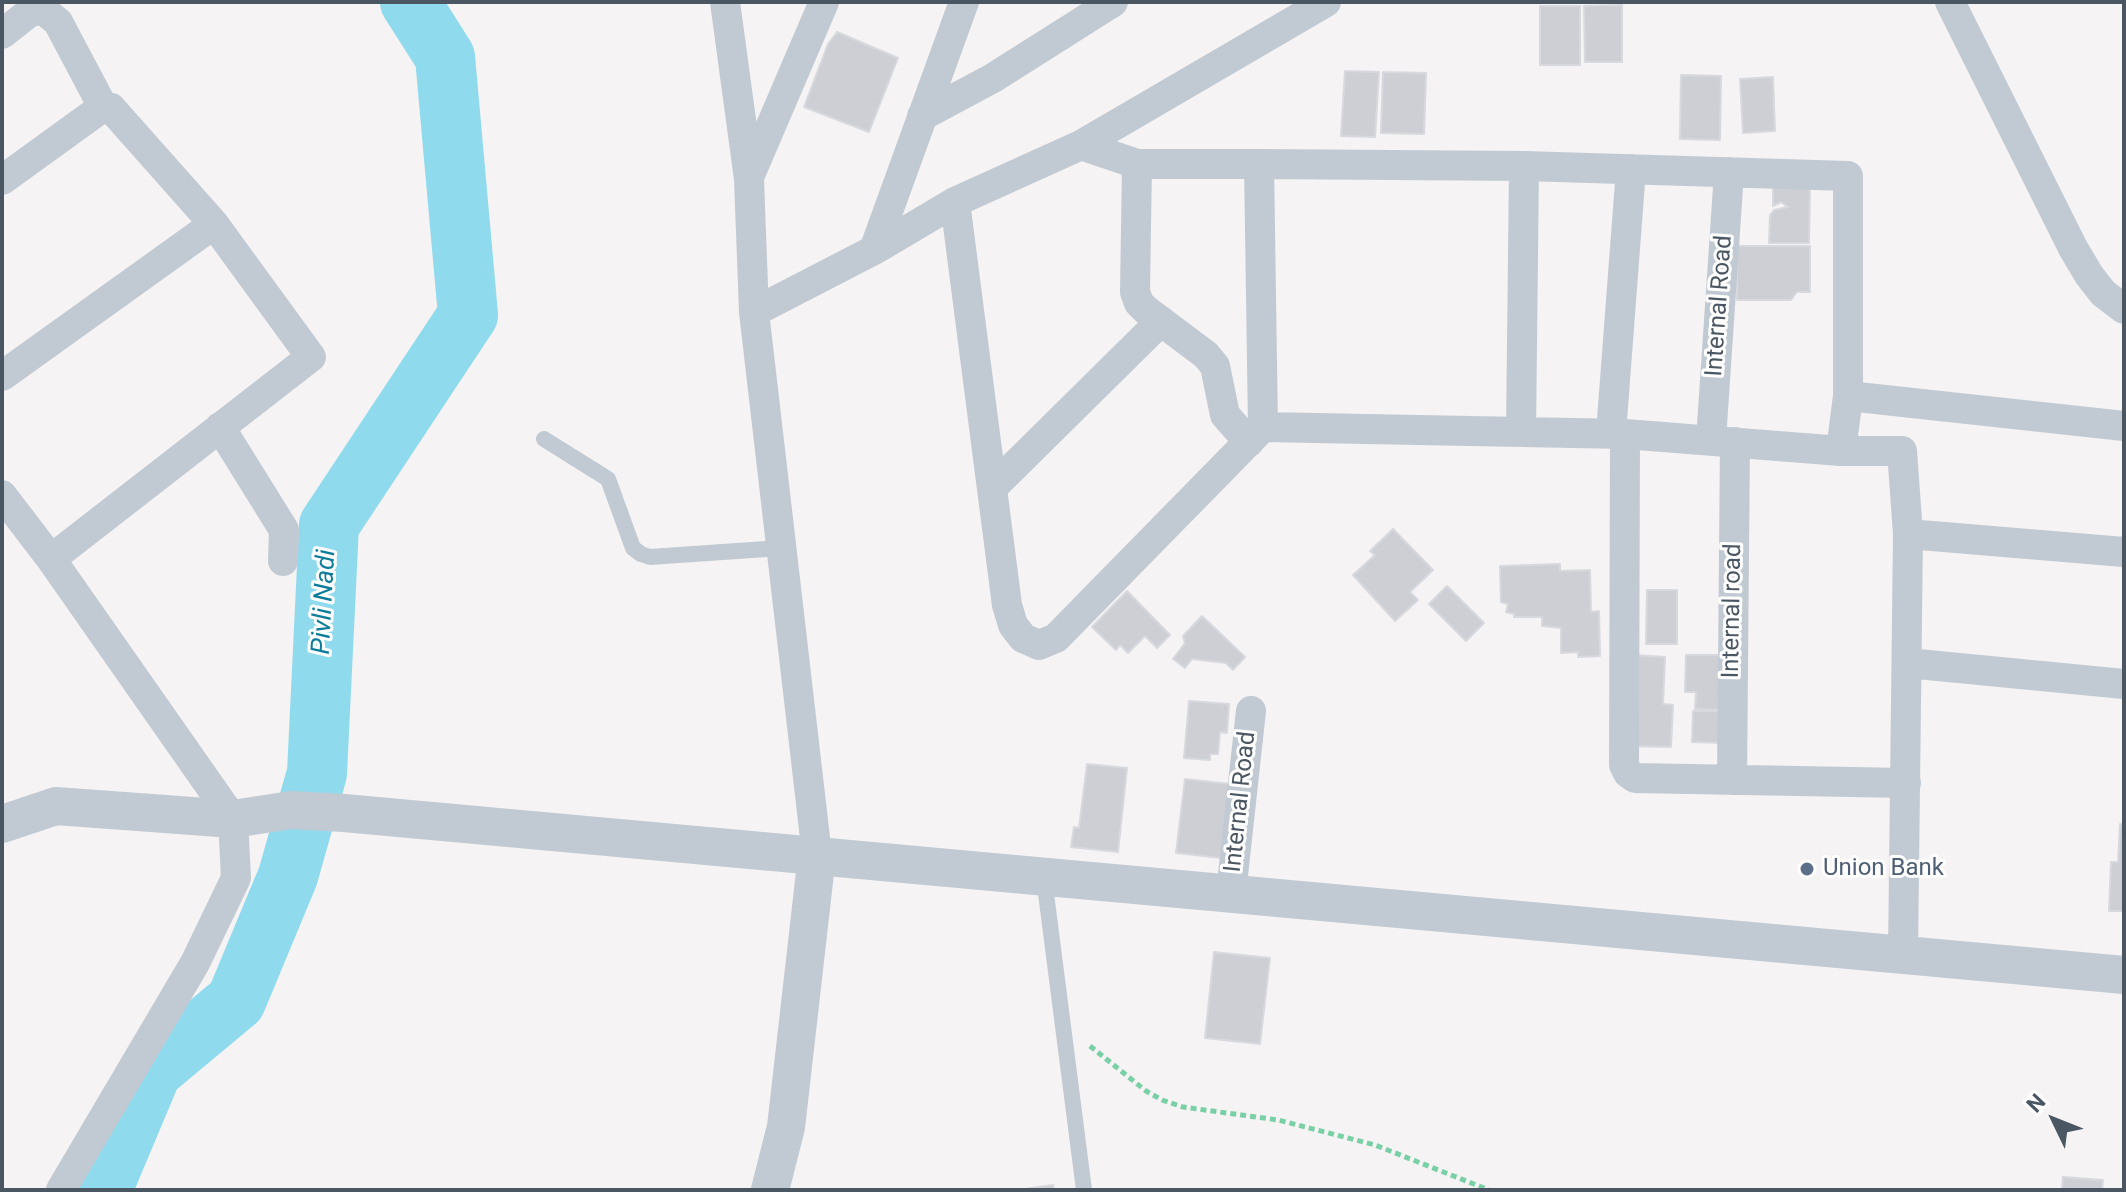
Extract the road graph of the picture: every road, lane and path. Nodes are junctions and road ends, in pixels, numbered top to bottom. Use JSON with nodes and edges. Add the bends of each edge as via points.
{"nodes":[{"id":1,"x":725,"y":2,"type":"edge"},
{"id":2,"x":824,"y":2,"type":"edge"},
{"id":3,"x":964,"y":2,"type":"edge"},
{"id":4,"x":1113,"y":2,"type":"edge"},
{"id":5,"x":1326,"y":2,"type":"edge"},
{"id":6,"x":1950,"y":2,"type":"edge"},
{"id":7,"x":2,"y":34,"type":"edge"},
{"id":8,"x":103,"y":107,"type":"junction"},
{"id":9,"x":922,"y":116,"type":"junction"},
{"id":10,"x":1081,"y":145,"type":"junction"},
{"id":11,"x":1137,"y":164,"type":"junction"},
{"id":12,"x":1259,"y":164,"type":"junction"},
{"id":13,"x":1524,"y":166,"type":"junction"},
{"id":14,"x":1631,"y":169,"type":"junction"},
{"id":15,"x":1729,"y":172,"type":"junction"},
{"id":16,"x":749,"y":179,"type":"junction"},
{"id":17,"x":2,"y":180,"type":"edge"},
{"id":18,"x":955,"y":202,"type":"junction"},
{"id":19,"x":214,"y":224,"type":"junction"},
{"id":20,"x":874,"y":250,"type":"junction"},
{"id":21,"x":2124,"y":309,"type":"edge"},
{"id":22,"x":754,"y":312,"type":"junction"},
{"id":23,"x":1161,"y":321,"type":"junction"},
{"id":24,"x":2,"y":376,"type":"edge"},
{"id":25,"x":1848,"y":396,"type":"junction"},
{"id":26,"x":2124,"y":426,"type":"edge"},
{"id":27,"x":220,"y":427,"type":"junction"},
{"id":28,"x":1521,"y":432,"type":"junction"},
{"id":29,"x":1618,"y":433,"type":"junction"},
{"id":30,"x":1256,"y":435,"type":"junction"},
{"id":31,"x":544,"y":439,"type":"dead end"},
{"id":32,"x":1723,"y":441,"type":"junction"},
{"id":33,"x":1841,"y":451,"type":"junction"},
{"id":34,"x":992,"y":488,"type":"junction"},
{"id":35,"x":2,"y":495,"type":"edge"},
{"id":36,"x":1908,"y":534,"type":"junction"},
{"id":37,"x":781,"y":548,"type":"junction"},
{"id":38,"x":2124,"y":552,"type":"edge"},
{"id":39,"x":51,"y":559,"type":"junction"},
{"id":40,"x":283,"y":561,"type":"dead end"},
{"id":41,"x":1907,"y":663,"type":"junction"},
{"id":42,"x":2124,"y":684,"type":"edge"},
{"id":43,"x":1251,"y":711,"type":"dead end"},
{"id":44,"x":1732,"y":780,"type":"junction"},
{"id":45,"x":1906,"y":783,"type":"junction"},
{"id":46,"x":233,"y":819,"type":"junction"},
{"id":47,"x":2,"y":824,"type":"edge"},
{"id":48,"x":817,"y":855,"type":"junction"},
{"id":49,"x":1044,"y":876,"type":"junction"},
{"id":50,"x":1231,"y":893,"type":"junction"},
{"id":51,"x":1903,"y":955,"type":"junction"},
{"id":52,"x":2124,"y":975,"type":"edge"},
{"id":53,"x":1063,"y":1024,"type":"junction"},
{"id":54,"x":61,"y":1190,"type":"edge"},
{"id":55,"x":770,"y":1190,"type":"edge"},
{"id":56,"x":1084,"y":1190,"type":"edge"},
{"id":57,"x":1489,"y":1190,"type":"edge"}],
"edges":[{"from":1,"to":16,"type":"street"},
{"from":2,"to":16,"type":"street"},
{"from":3,"to":9,"type":"street"},
{"from":4,"to":9,"type":"street"},
{"from":5,"to":10,"type":"street"},
{"from":6,"to":21,"type":"street","via":[[2073,248],[2103,293]]},
{"from":7,"to":8,"type":"street","via":[[30,12],[47,13],[58,22]]},
{"from":8,"to":17,"type":"street"},
{"from":8,"to":19,"type":"street","via":[[118,114]]},
{"from":9,"to":20,"type":"street"},
{"from":10,"to":11,"type":"street"},
{"from":10,"to":18,"type":"street"},
{"from":11,"to":12,"type":"street"},
{"from":11,"to":23,"type":"street","via":[[1135,292],[1139,303]]},
{"from":12,"to":13,"type":"street"},
{"from":12,"to":30,"type":"street"},
{"from":13,"to":14,"type":"street"},
{"from":13,"to":28,"type":"street"},
{"from":14,"to":15,"type":"street"},
{"from":14,"to":29,"type":"street"},
{"from":15,"to":25,"type":"street","via":[[1848,176]]},
{"from":15,"to":32,"type":"street","name":"Internal Road"},
{"from":16,"to":22,"type":"street"},
{"from":18,"to":20,"type":"street"},
{"from":18,"to":34,"type":"street"},
{"from":19,"to":24,"type":"street"},
{"from":19,"to":27,"type":"street","via":[[311,357]]},
{"from":20,"to":22,"type":"street"},
{"from":22,"to":37,"type":"street"},
{"from":23,"to":30,"type":"street","via":[[1206,355],[1215,366],[1225,415]]},
{"from":23,"to":34,"type":"street"},
{"from":25,"to":26,"type":"street"},
{"from":25,"to":33,"type":"street"},
{"from":27,"to":39,"type":"street"},
{"from":27,"to":40,"type":"street","via":[[284,530]]},
{"from":28,"to":29,"type":"street"},
{"from":28,"to":30,"type":"street"},
{"from":29,"to":32,"type":"street"},
{"from":29,"to":44,"type":"street","via":[[1624,765],[1635,778]]},
{"from":30,"to":34,"type":"street","via":[[1056,638],[1039,645],[1023,638],[1007,605]]},
{"from":31,"to":37,"type":"lane","via":[[608,479],[633,548],[641,554]]},
{"from":32,"to":33,"type":"street"},
{"from":32,"to":44,"type":"street","name":"Internal road"},
{"from":33,"to":36,"type":"street","via":[[1902,451]]},
{"from":35,"to":39,"type":"street"},
{"from":36,"to":38,"type":"street"},
{"from":36,"to":41,"type":"street"},
{"from":37,"to":48,"type":"street"},
{"from":39,"to":46,"type":"street"},
{"from":41,"to":42,"type":"street"},
{"from":41,"to":45,"type":"street"},
{"from":43,"to":50,"type":"street","name":"Internal Road"},
{"from":44,"to":45,"type":"street"},
{"from":45,"to":51,"type":"street"},
{"from":46,"to":47,"type":"street","via":[[56,806]]},
{"from":46,"to":48,"type":"street","via":[[291,810],[344,813]]},
{"from":46,"to":54,"type":"street","via":[[236,878],[195,963]]},
{"from":48,"to":49,"type":"street"},
{"from":48,"to":55,"type":"street","via":[[786,1127]]},
{"from":49,"to":50,"type":"street"},
{"from":49,"to":53,"type":"lane"},
{"from":50,"to":51,"type":"street"},
{"from":51,"to":52,"type":"street"},
{"from":53,"to":56,"type":"lane"},
{"from":53,"to":57,"type":"path","via":[[1162,1100],[1278,1120],[1375,1145]]}]}
